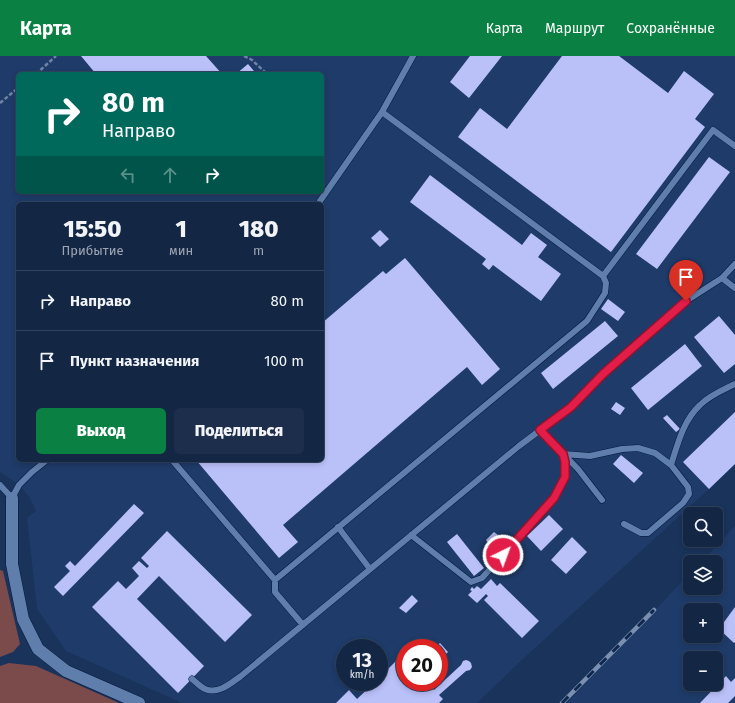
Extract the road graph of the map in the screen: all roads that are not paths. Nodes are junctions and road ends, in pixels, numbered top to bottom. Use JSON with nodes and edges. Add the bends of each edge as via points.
{"nodes":[{"id":1,"x":413,"y":56,"type":"edge"},
{"id":2,"x":382,"y":112,"type":"junction"},
{"id":3,"x":735,"y":146,"type":"edge"},
{"id":4,"x":320,"y":202,"type":"edge"},
{"id":5,"x":735,"y":264,"type":"edge"},
{"id":6,"x":603,"y":276,"type":"junction"},
{"id":7,"x":722,"y":278,"type":"junction"},
{"id":8,"x":735,"y":288,"type":"edge"},
{"id":9,"x":735,"y":384,"type":"edge"},
{"id":10,"x":540,"y":430,"type":"junction"},
{"id":11,"x":563,"y":454,"type":"junction"},
{"id":12,"x":44,"y":462,"type":"edge"},
{"id":13,"x":174,"y":462,"type":"edge"},
{"id":14,"x":671,"y":465,"type":"junction"},
{"id":15,"x":0,"y":485,"type":"edge"},
{"id":16,"x":12,"y":498,"type":"junction"},
{"id":17,"x":602,"y":500,"type":"dead end"},
{"id":18,"x":624,"y":524,"type":"dead end"},
{"id":19,"x":338,"y":527,"type":"junction"},
{"id":20,"x":411,"y":535,"type":"junction"},
{"id":21,"x":370,"y":569,"type":"junction"},
{"id":22,"x":275,"y":580,"type":"junction"},
{"id":23,"x":303,"y":625,"type":"junction"},
{"id":24,"x":192,"y":679,"type":"dead end"},
{"id":25,"x":139,"y":703,"type":"edge"}],
"edges":[{"from":1,"to":2,"type":"lane"},
{"from":2,"to":4,"type":"lane"},
{"from":2,"to":6,"type":"lane"},
{"from":3,"to":6,"type":"lane","via":[[713,130]]},
{"from":5,"to":7,"type":"lane"},
{"from":6,"to":19,"type":"lane","via":[[606,282],[605,293],[587,321]]},
{"from":7,"to":8,"type":"lane"},
{"from":7,"to":10,"type":"lane","via":[[686,301],[603,374],[571,407]]},
{"from":9,"to":14,"type":"lane","via":[[701,404],[691,415],[680,434]]},
{"from":10,"to":11,"type":"lane"},
{"from":10,"to":20,"type":"lane"},
{"from":11,"to":14,"type":"lane","via":[[590,456],[638,448],[655,452]]},
{"from":11,"to":17,"type":"lane"},
{"from":11,"to":20,"type":"lane","via":[[565,477],[554,498],[482,578],[471,582]]},
{"from":12,"to":16,"type":"lane","via":[[18,485]]},
{"from":13,"to":22,"type":"lane"},
{"from":14,"to":18,"type":"lane","via":[[688,487],[688,494],[683,503],[648,532],[641,533]]},
{"from":15,"to":16,"type":"lane"},
{"from":16,"to":25,"type":"street","via":[[12,564],[23,619],[38,649],[66,671]]},
{"from":19,"to":21,"type":"lane"},
{"from":19,"to":22,"type":"lane"},
{"from":20,"to":21,"type":"lane"},
{"from":21,"to":23,"type":"lane"},
{"from":22,"to":23,"type":"lane","via":[[275,592]]},
{"from":23,"to":24,"type":"lane","via":[[224,688],[213,691],[205,689]]}]}
